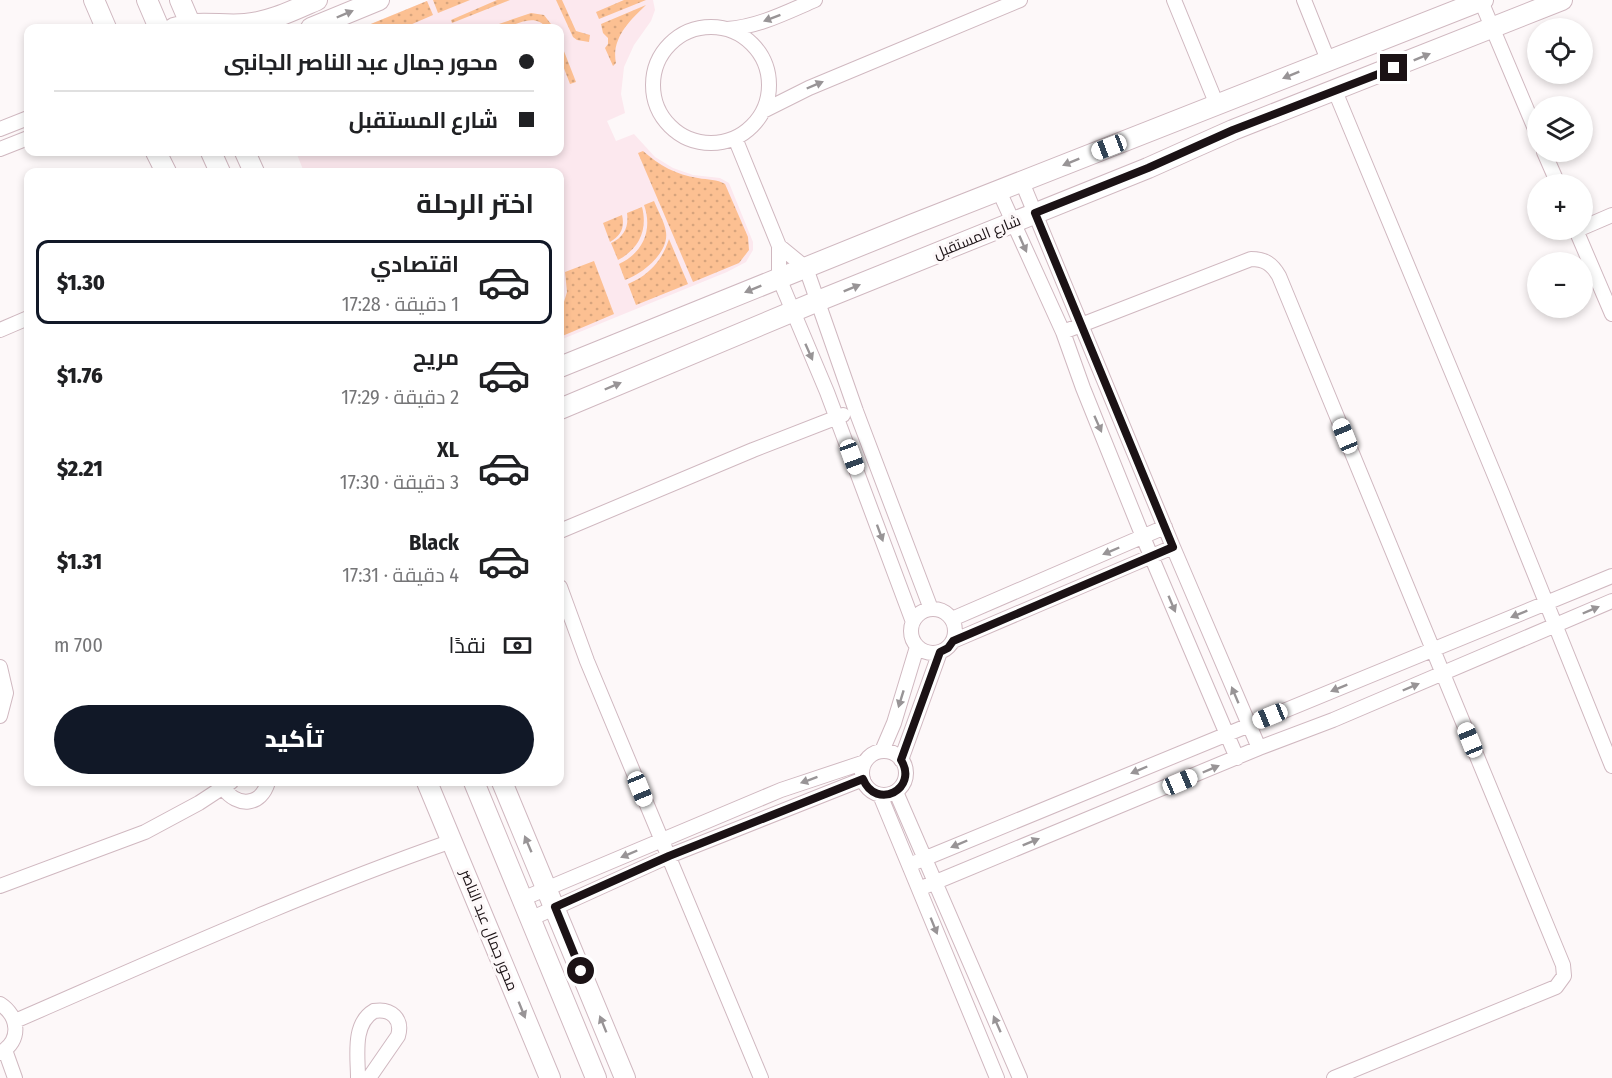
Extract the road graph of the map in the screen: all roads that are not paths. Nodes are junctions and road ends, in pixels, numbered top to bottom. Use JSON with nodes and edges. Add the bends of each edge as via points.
{"nodes":[{"id":1,"x":94,"y":0,"type":"edge"},
{"id":2,"x":147,"y":0,"type":"edge"},
{"id":3,"x":180,"y":0,"type":"edge"},
{"id":4,"x":317,"y":0,"type":"edge"},
{"id":5,"x":379,"y":0,"type":"edge"},
{"id":6,"x":815,"y":0,"type":"edge"},
{"id":7,"x":1020,"y":0,"type":"edge"},
{"id":8,"x":1174,"y":0,"type":"edge"},
{"id":9,"x":1304,"y":0,"type":"edge"},
{"id":10,"x":1482,"y":0,"type":"edge"},
{"id":11,"x":1562,"y":0,"type":"edge"},
{"id":12,"x":104,"y":24,"type":"edge"},
{"id":13,"x":157,"y":24,"type":"edge"},
{"id":14,"x":185,"y":24,"type":"edge"},
{"id":15,"x":232,"y":24,"type":"edge"},
{"id":16,"x":321,"y":24,"type":"edge"},
{"id":17,"x":1493,"y":29,"type":"junction"},
{"id":18,"x":727,"y":30,"type":"junction"},
{"id":19,"x":1328,"y":60,"type":"junction"},
{"id":20,"x":1335,"y":91,"type":"junction"},
{"id":21,"x":1217,"y":105,"type":"junction"},
{"id":22,"x":1527,"y":110,"type":"edge"},
{"id":23,"x":763,"y":111,"type":"junction"},
{"id":24,"x":24,"y":120,"type":"edge"},
{"id":25,"x":0,"y":129,"type":"edge"},
{"id":26,"x":735,"y":138,"type":"junction"},
{"id":27,"x":24,"y":140,"type":"edge"},
{"id":28,"x":0,"y":149,"type":"edge"},
{"id":29,"x":1022,"y":182,"type":"junction"},
{"id":30,"x":999,"y":190,"type":"junction"},
{"id":31,"x":1035,"y":213,"type":"junction"},
{"id":32,"x":1612,"y":215,"type":"edge"},
{"id":33,"x":1013,"y":222,"type":"junction"},
{"id":34,"x":1593,"y":223,"type":"edge"},
{"id":35,"x":1583,"y":240,"type":"edge"},
{"id":36,"x":779,"y":246,"type":"junction"},
{"id":37,"x":806,"y":267,"type":"junction"},
{"id":38,"x":779,"y":278,"type":"junction"},
{"id":39,"x":818,"y":301,"type":"junction"},
{"id":40,"x":792,"y":311,"type":"junction"},
{"id":41,"x":1612,"y":314,"type":"edge"},
{"id":42,"x":24,"y":320,"type":"edge"},
{"id":43,"x":1082,"y":324,"type":"junction"},
{"id":44,"x":0,"y":330,"type":"edge"},
{"id":45,"x":1063,"y":332,"type":"junction"},
{"id":46,"x":564,"y":365,"type":"edge"},
{"id":47,"x":564,"y":407,"type":"edge"},
{"id":48,"x":855,"y":411,"type":"junction"},
{"id":49,"x":837,"y":417,"type":"junction"},
{"id":50,"x":1165,"y":527,"type":"junction"},
{"id":51,"x":564,"y":529,"type":"edge"},
{"id":52,"x":1143,"y":537,"type":"junction"},
{"id":53,"x":1173,"y":547,"type":"junction"},
{"id":54,"x":1151,"y":556,"type":"junction"},
{"id":55,"x":1612,"y":576,"type":"edge"},
{"id":56,"x":564,"y":598,"type":"edge"},
{"id":57,"x":1612,"y":601,"type":"edge"},
{"id":58,"x":1546,"y":603,"type":"junction"},
{"id":59,"x":930,"y":609,"type":"junction"},
{"id":60,"x":952,"y":619,"type":"junction"},
{"id":61,"x":913,"y":622,"type":"junction"},
{"id":62,"x":1555,"y":625,"type":"junction"},
{"id":63,"x":953,"y":641,"type":"junction"},
{"id":64,"x":917,"y":647,"type":"junction"},
{"id":65,"x":1432,"y":649,"type":"junction"},
{"id":66,"x":940,"y":652,"type":"junction"},
{"id":67,"x":0,"y":667,"type":"edge"},
{"id":68,"x":1443,"y":674,"type":"junction"},
{"id":69,"x":0,"y":716,"type":"edge"},
{"id":70,"x":1248,"y":725,"type":"junction"},
{"id":71,"x":1227,"y":733,"type":"junction"},
{"id":72,"x":1259,"y":748,"type":"junction"},
{"id":73,"x":882,"y":752,"type":"junction"},
{"id":74,"x":1237,"y":758,"type":"junction"},
{"id":75,"x":901,"y":760,"type":"junction"},
{"id":76,"x":865,"y":762,"type":"junction"},
{"id":77,"x":1612,"y":766,"type":"edge"},
{"id":78,"x":863,"y":779,"type":"junction"},
{"id":79,"x":225,"y":786,"type":"edge"},
{"id":80,"x":227,"y":786,"type":"edge"},
{"id":81,"x":267,"y":786,"type":"edge"},
{"id":82,"x":429,"y":786,"type":"edge"},
{"id":83,"x":476,"y":786,"type":"edge"},
{"id":84,"x":504,"y":786,"type":"edge"},
{"id":85,"x":896,"y":792,"type":"junction"},
{"id":86,"x":880,"y":795,"type":"junction"},
{"id":87,"x":662,"y":840,"type":"junction"},
{"id":88,"x":452,"y":841,"type":"junction"},
{"id":89,"x":669,"y":856,"type":"junction"},
{"id":90,"x":924,"y":859,"type":"junction"},
{"id":91,"x":909,"y":865,"type":"junction"},
{"id":92,"x":934,"y":882,"type":"junction"},
{"id":93,"x":0,"y":886,"type":"edge"},
{"id":94,"x":919,"y":889,"type":"junction"},
{"id":95,"x":551,"y":898,"type":"junction"},
{"id":96,"x":522,"y":899,"type":"junction"},
{"id":97,"x":530,"y":919,"type":"junction"},
{"id":98,"x":0,"y":1004,"type":"edge"},
{"id":99,"x":15,"y":1021,"type":"junction"},
{"id":100,"x":2,"y":1051,"type":"edge"},
{"id":101,"x":15,"y":1078,"type":"edge"},
{"id":102,"x":358,"y":1078,"type":"edge"},
{"id":103,"x":369,"y":1078,"type":"edge"},
{"id":104,"x":550,"y":1078,"type":"edge"},
{"id":105,"x":596,"y":1078,"type":"edge"},
{"id":106,"x":625,"y":1078,"type":"edge"},
{"id":107,"x":761,"y":1078,"type":"edge"},
{"id":108,"x":997,"y":1078,"type":"edge"},
{"id":109,"x":1020,"y":1078,"type":"edge"},
{"id":110,"x":1334,"y":1078,"type":"edge"}],
"edges":[{"from":1,"to":12,"type":"street"},
{"from":2,"to":13,"type":"street"},
{"from":3,"to":14,"type":"street"},
{"from":4,"to":15,"type":"street","via":[[277,16]]},
{"from":16,"to":5,"type":"street","one_way":true},
{"from":6,"to":18,"type":"street","one_way":true,"via":[[756,24]]},
{"from":23,"to":7,"type":"street","one_way":true},
{"from":8,"to":21,"type":"street"},
{"from":9,"to":19,"type":"street"},
{"from":10,"to":17,"type":"street"},
{"from":10,"to":19,"type":"street"},
{"from":11,"to":17,"type":"street","name":"شارع المستقبل"},
{"from":20,"to":17,"type":"street","name":"شارع المستقبل","one_way":true},
{"from":17,"to":22,"type":"street"},
{"from":18,"to":23,"type":"street","via":[[741,35],[761,55],[769,83]]},
{"from":18,"to":26,"type":"street","via":[[707,27],[677,37],[658,61],[653,92],[664,121],[681,135],[713,143]]},
{"from":19,"to":21,"type":"street","one_way":true},
{"from":20,"to":31,"type":"street","name":"شارع المستقبل"},
{"from":20,"to":58,"type":"street"},
{"from":21,"to":29,"type":"street","one_way":true},
{"from":23,"to":26,"type":"street","via":[[751,127]]},
{"from":24,"to":25,"type":"street"},
{"from":26,"to":36,"type":"street"},
{"from":27,"to":28,"type":"street"},
{"from":29,"to":30,"type":"street"},
{"from":29,"to":31,"type":"street"},
{"from":30,"to":33,"type":"street"},
{"from":30,"to":37,"type":"street"},
{"from":31,"to":33,"type":"street","name":"شارع المستقبل"},
{"from":31,"to":43,"type":"street"},
{"from":32,"to":34,"type":"street"},
{"from":39,"to":33,"type":"street","name":"شارع المستقبل","one_way":true},
{"from":33,"to":45,"type":"street","one_way":true},
{"from":35,"to":41,"type":"street"},
{"from":36,"to":37,"type":"street"},
{"from":36,"to":38,"type":"street"},
{"from":37,"to":38,"type":"street"},
{"from":37,"to":39,"type":"street"},
{"from":38,"to":40,"type":"street"},
{"from":38,"to":46,"type":"street","one_way":true},
{"from":39,"to":40,"type":"street","name":"شارع المستقبل"},
{"from":39,"to":48,"type":"street"},
{"from":47,"to":40,"type":"street","name":"شارع المستقبل","one_way":true},
{"from":40,"to":49,"type":"street","one_way":true},
{"from":42,"to":44,"type":"street"},
{"from":43,"to":45,"type":"street"},
{"from":43,"to":50,"type":"street"},
{"from":43,"to":65,"type":"street","via":[[1251,259],[1274,267]]},
{"from":45,"to":52,"type":"street","one_way":true},
{"from":48,"to":49,"type":"street"},
{"from":48,"to":59,"type":"street"},
{"from":49,"to":51,"type":"street"},
{"from":49,"to":61,"type":"street","one_way":true},
{"from":50,"to":52,"type":"street"},
{"from":50,"to":53,"type":"street"},
{"from":52,"to":54,"type":"street"},
{"from":52,"to":60,"type":"street","one_way":true},
{"from":53,"to":54,"type":"street"},
{"from":70,"to":53,"type":"street","one_way":true},
{"from":54,"to":63,"type":"street"},
{"from":54,"to":71,"type":"street","one_way":true},
{"from":55,"to":58,"type":"street"},
{"from":56,"to":87,"type":"street"},
{"from":62,"to":57,"type":"street","one_way":true},
{"from":58,"to":62,"type":"street"},
{"from":58,"to":65,"type":"street","one_way":true},
{"from":59,"to":60,"type":"street","via":[[945,612]]},
{"from":59,"to":61,"type":"street"},
{"from":60,"to":63,"type":"street","via":[[956,627]]},
{"from":61,"to":64,"type":"street","via":[[912,635]]},
{"from":62,"to":68,"type":"street"},
{"from":62,"to":77,"type":"street"},
{"from":63,"to":66,"type":"street"},
{"from":64,"to":66,"type":"street","via":[[928,653]]},
{"from":64,"to":73,"type":"street","one_way":true},
{"from":65,"to":68,"type":"street"},
{"from":65,"to":70,"type":"street","one_way":true},
{"from":66,"to":75,"type":"street"},
{"from":67,"to":69,"type":"street","via":[[6,693]]},
{"from":72,"to":68,"type":"street","one_way":true},
{"from":68,"to":110,"type":"street","via":[[1563,965],[1564,976],[1556,987]]},
{"from":70,"to":71,"type":"street"},
{"from":70,"to":72,"type":"street"},
{"from":71,"to":74,"type":"street"},
{"from":71,"to":90,"type":"street","one_way":true},
{"from":72,"to":74,"type":"street"},
{"from":73,"to":75,"type":"street","via":[[893,753]]},
{"from":73,"to":76,"type":"street"},
{"from":92,"to":74,"type":"street","one_way":true},
{"from":75,"to":85,"type":"street","via":[[906,777]]},
{"from":76,"to":78,"type":"street"},
{"from":76,"to":87,"type":"street","one_way":true,"via":[[781,790]]},
{"from":78,"to":86,"type":"street","via":[[869,789]]},
{"from":78,"to":89,"type":"street"},
{"from":79,"to":93,"type":"street","via":[[145,832]]},
{"from":80,"to":81,"type":"street","via":[[230,796],[249,802]]},
{"from":82,"to":88,"type":"street","name":"محور جمال عبد الناصر"},
{"from":83,"to":96,"type":"street"},
{"from":95,"to":84,"type":"street","one_way":true},
{"from":85,"to":86,"type":"street"},
{"from":85,"to":90,"type":"street"},
{"from":86,"to":91,"type":"street"},
{"from":87,"to":89,"type":"street"},
{"from":87,"to":95,"type":"street","one_way":true},
{"from":88,"to":99,"type":"street","via":[[246,920]]},
{"from":88,"to":104,"type":"street","name":"محور جمال عبد الناصر","one_way":true},
{"from":89,"to":95,"type":"street"},
{"from":89,"to":107,"type":"street"},
{"from":90,"to":91,"type":"street"},
{"from":90,"to":92,"type":"street"},
{"from":91,"to":94,"type":"street"},
{"from":92,"to":94,"type":"street"},
{"from":109,"to":92,"type":"street","one_way":true},
{"from":94,"to":108,"type":"street","one_way":true},
{"from":95,"to":96,"type":"street"},
{"from":95,"to":97,"type":"street"},
{"from":106,"to":95,"type":"street","one_way":true},
{"from":96,"to":97,"type":"street"},
{"from":97,"to":105,"type":"street"},
{"from":98,"to":99,"type":"street"},
{"from":99,"to":100,"type":"street","via":[[12,1042]]},
{"from":100,"to":101,"type":"street"},
{"from":102,"to":103,"type":"street","via":[[360,1029],[368,1014],[382,1009],[395,1015],[400,1029]]}]}
